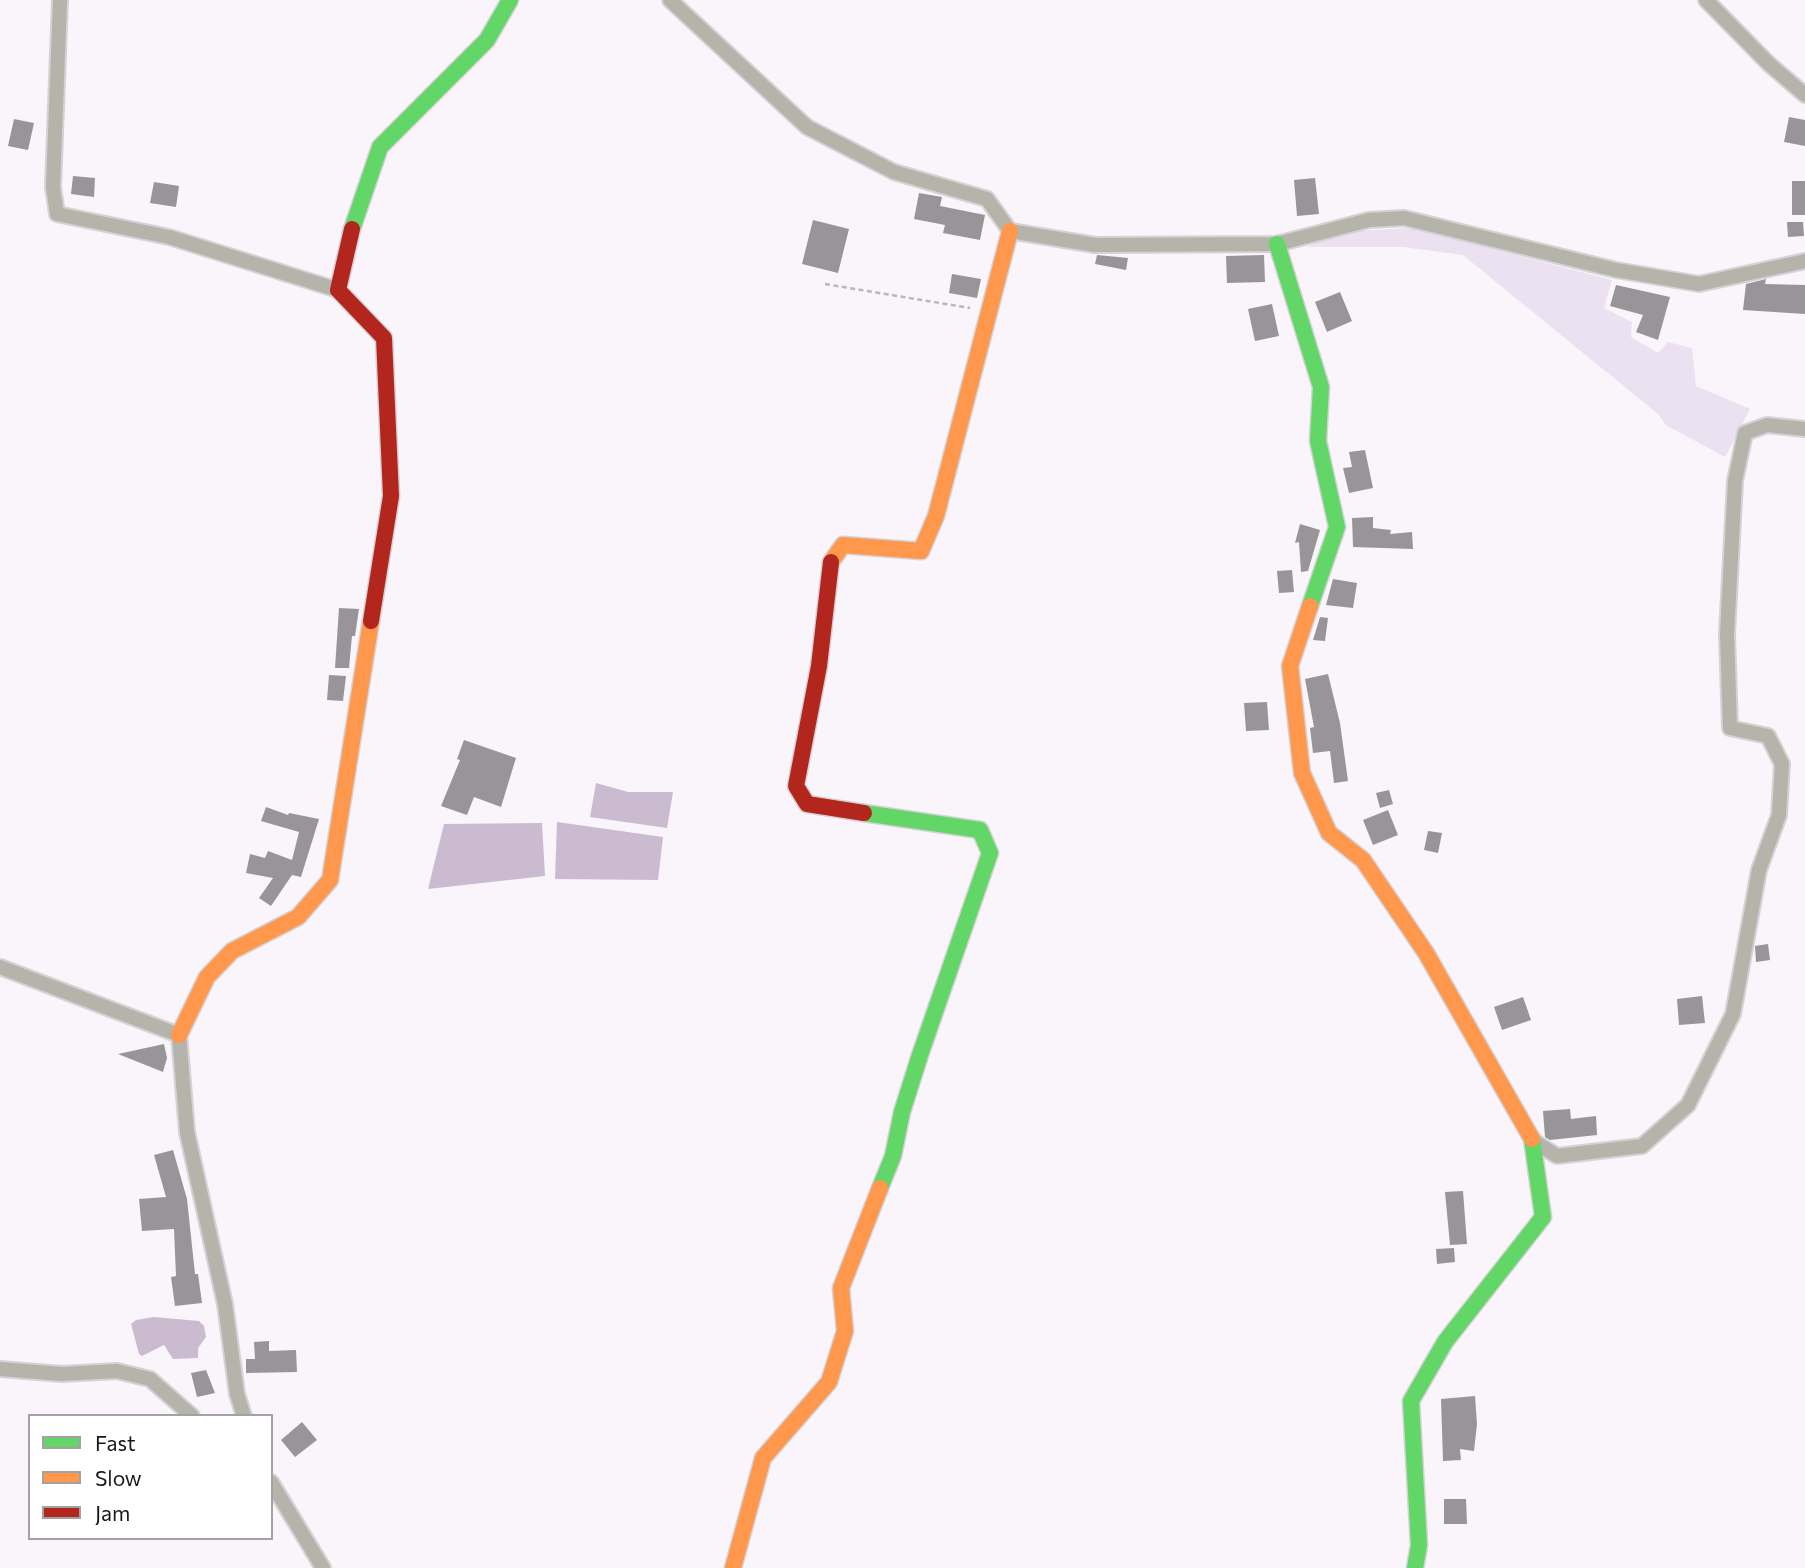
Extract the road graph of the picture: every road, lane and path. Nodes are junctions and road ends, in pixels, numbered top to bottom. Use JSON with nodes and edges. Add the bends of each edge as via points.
{"nodes":[{"id":1,"x":60,"y":0,"type":"edge"},
{"id":2,"x":510,"y":0,"type":"edge"},
{"id":3,"x":670,"y":0,"type":"edge"},
{"id":4,"x":1706,"y":0,"type":"edge"},
{"id":5,"x":1805,"y":94,"type":"edge"},
{"id":6,"x":1010,"y":230,"type":"junction"},
{"id":7,"x":1277,"y":244,"type":"junction"},
{"id":8,"x":1805,"y":261,"type":"edge"},
{"id":9,"x":824,"y":284,"type":"dead end"},
{"id":10,"x":338,"y":290,"type":"junction"},
{"id":11,"x":990,"y":312,"type":"junction"},
{"id":12,"x":1805,"y":429,"type":"edge"},
{"id":13,"x":0,"y":967,"type":"edge"},
{"id":14,"x":179,"y":1035,"type":"junction"},
{"id":15,"x":1532,"y":1140,"type":"junction"},
{"id":16,"x":0,"y":1369,"type":"edge"},
{"id":17,"x":190,"y":1414,"type":"edge"},
{"id":18,"x":243,"y":1414,"type":"edge"},
{"id":19,"x":273,"y":1485,"type":"edge"},
{"id":20,"x":323,"y":1568,"type":"edge"},
{"id":21,"x":733,"y":1568,"type":"edge"},
{"id":22,"x":1416,"y":1568,"type":"edge"}],
"edges":[{"from":1,"to":10,"type":"street","via":[[53,187],[57,214],[169,237]]},
{"from":2,"to":10,"type":"street","via":[[487,40],[380,147],[352,225]]},
{"from":3,"to":6,"type":"street","via":[[807,127],[894,172],[987,199]]},
{"from":4,"to":5,"type":"street"},
{"from":6,"to":7,"type":"street","via":[[1095,245]]},
{"from":6,"to":11,"type":"street"},
{"from":7,"to":8,"type":"street","via":[[1369,220],[1404,218],[1616,270],[1699,284]]},
{"from":7,"to":15,"type":"street","via":[[1321,387],[1318,441],[1338,527],[1290,666],[1302,773],[1329,833],[1363,860],[1426,953]]},
{"from":9,"to":11,"type":"path"},
{"from":10,"to":14,"type":"street","via":[[384,338],[391,496],[330,880],[298,917],[232,951],[207,977]]},
{"from":11,"to":21,"type":"street","via":[[936,516],[921,551],[843,545],[831,561],[819,666],[796,786],[807,804],[980,830],[990,853],[919,1055],[893,1156],[841,1287],[845,1331],[829,1382],[763,1458]]},
{"from":12,"to":15,"type":"street","via":[[1768,425],[1745,433],[1735,481],[1727,634],[1730,728],[1768,736],[1782,764],[1779,814],[1759,870],[1733,1014],[1688,1105],[1642,1146],[1557,1156]]},
{"from":13,"to":14,"type":"street"},
{"from":14,"to":18,"type":"street","via":[[187,1132],[225,1304]]},
{"from":15,"to":22,"type":"street","via":[[1543,1217],[1445,1342],[1411,1401],[1419,1545]]},
{"from":16,"to":17,"type":"street","via":[[62,1374],[117,1371],[150,1379]]},
{"from":19,"to":20,"type":"street"}]}
